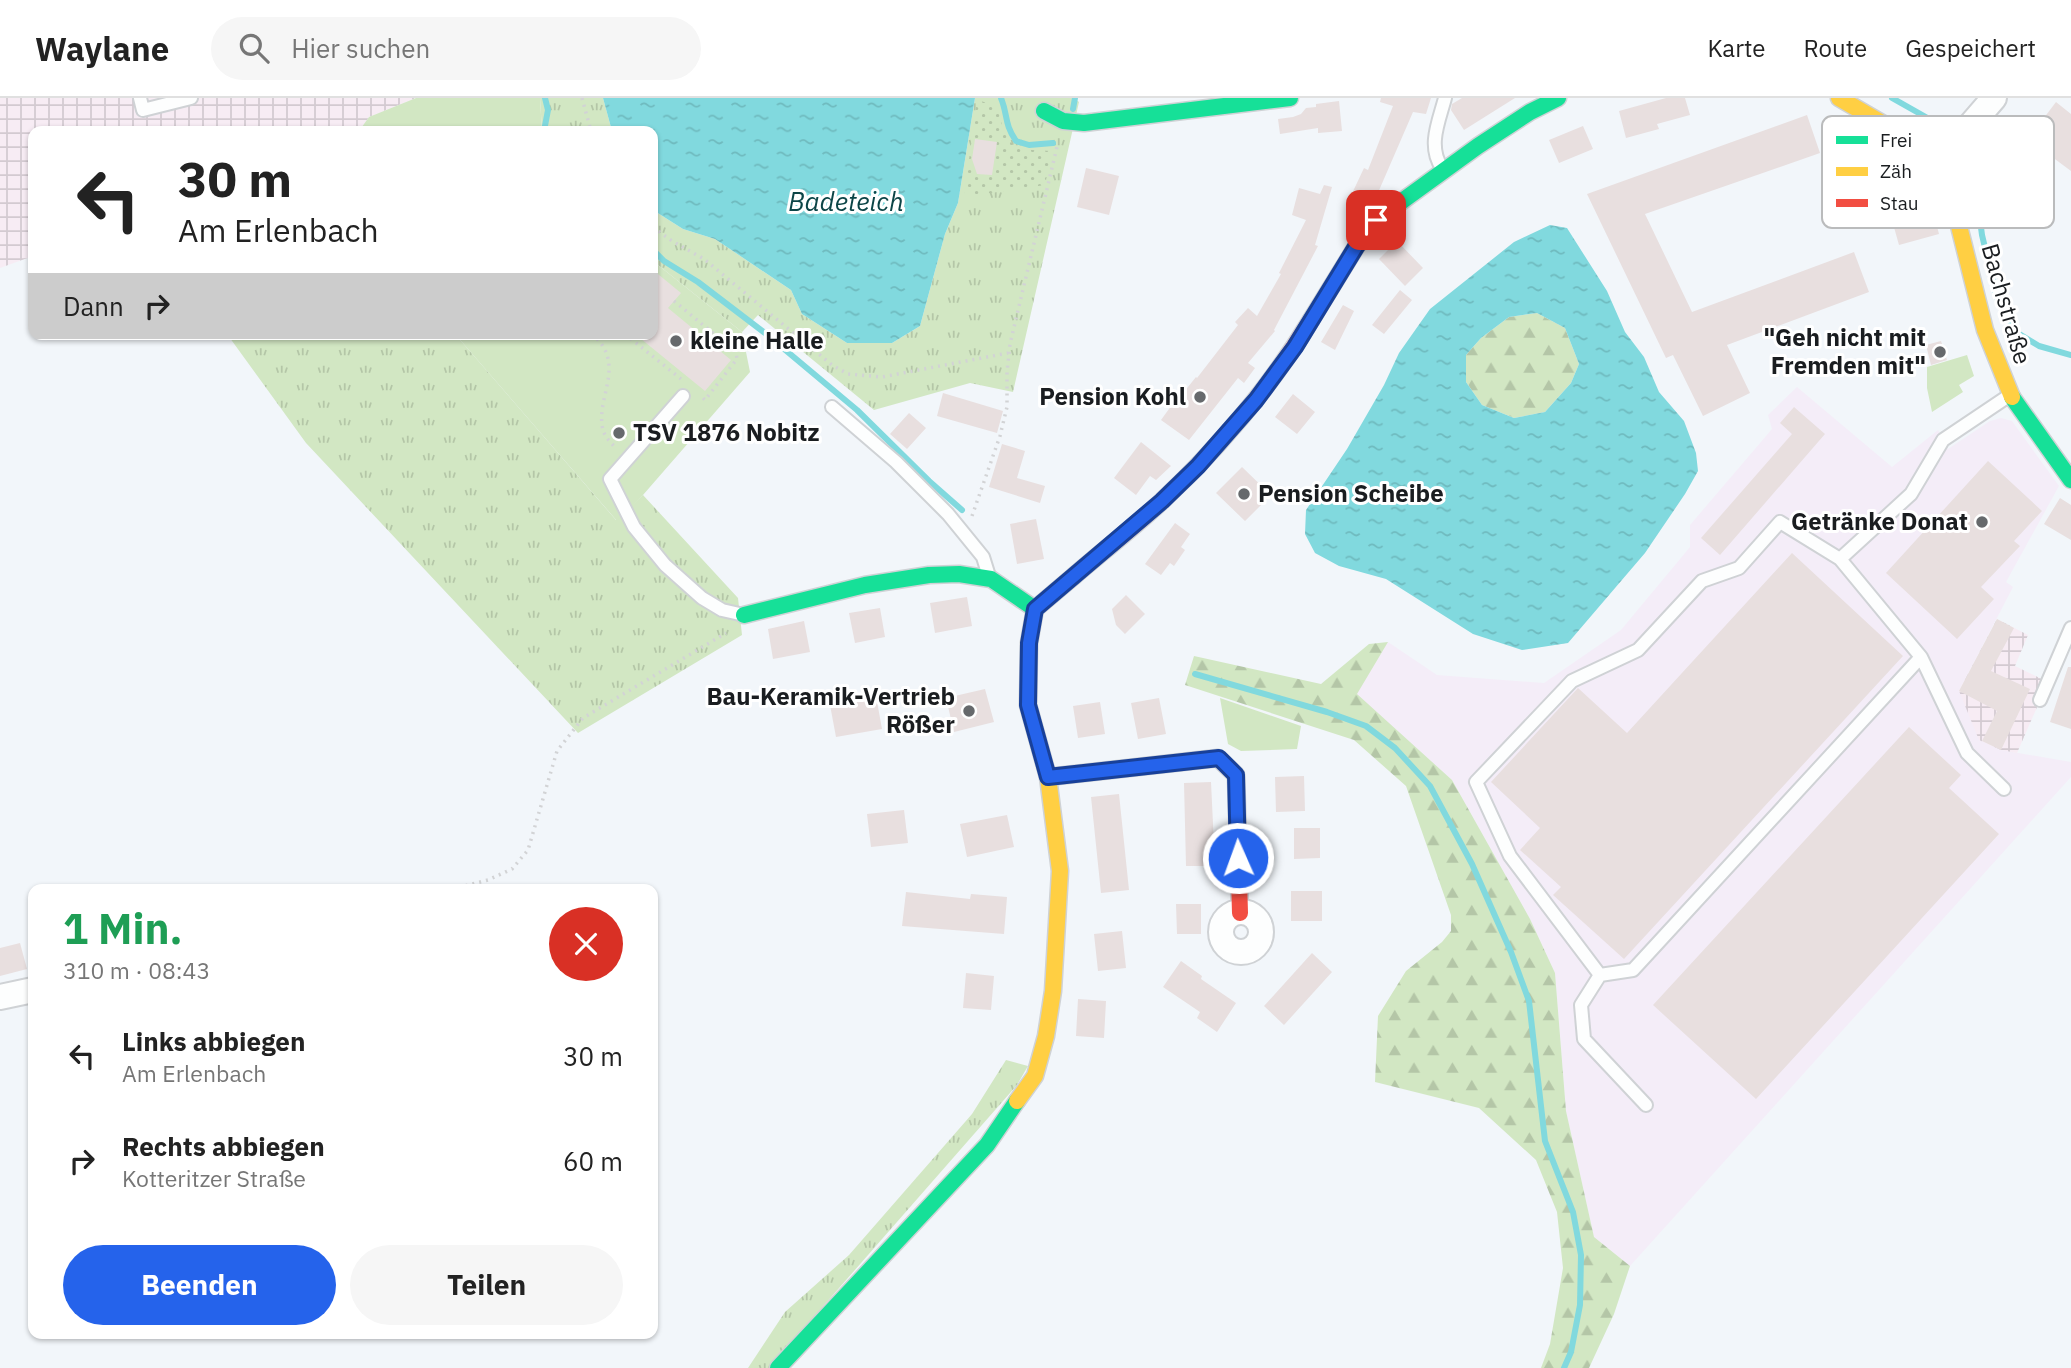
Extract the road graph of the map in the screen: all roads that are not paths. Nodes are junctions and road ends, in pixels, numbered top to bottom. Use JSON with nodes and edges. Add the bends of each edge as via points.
{"nodes":[{"id":1,"x":140,"y":98,"type":"edge"},
{"id":2,"x":191,"y":98,"type":"edge"},
{"id":3,"x":1290,"y":98,"type":"edge"},
{"id":4,"x":1445,"y":98,"type":"edge"},
{"id":5,"x":1558,"y":98,"type":"edge"},
{"id":6,"x":1839,"y":98,"type":"edge"},
{"id":7,"x":1994,"y":98,"type":"edge"},
{"id":8,"x":1044,"y":111,"type":"dead end"},
{"id":9,"x":1883,"y":116,"type":"edge"},
{"id":10,"x":1979,"y":116,"type":"edge"},
{"id":11,"x":1444,"y":170,"type":"junction"},
{"id":12,"x":1968,"y":228,"type":"edge"},
{"id":13,"x":687,"y":391,"type":"road end"},
{"id":14,"x":2010,"y":394,"type":"junction"},
{"id":15,"x":832,"y":407,"type":"dead end"},
{"id":16,"x":2071,"y":480,"type":"edge"},
{"id":17,"x":1840,"y":559,"type":"junction"},
{"id":18,"x":989,"y":577,"type":"junction"},
{"id":19,"x":1035,"y":609,"type":"junction"},
{"id":20,"x":744,"y":615,"type":"joint"},
{"id":21,"x":2071,"y":628,"type":"edge"},
{"id":22,"x":1921,"y":657,"type":"junction"},
{"id":23,"x":2040,"y":701,"type":"dead end"},
{"id":24,"x":1048,"y":777,"type":"junction"},
{"id":25,"x":2004,"y":789,"type":"dead end"},
{"id":26,"x":1240,"y":913,"type":"dead end"},
{"id":27,"x":1600,"y":975,"type":"junction"},
{"id":28,"x":28,"y":991,"type":"edge"},
{"id":29,"x":0,"y":997,"type":"edge"},
{"id":30,"x":1646,"y":1105,"type":"dead end"},
{"id":31,"x":778,"y":1368,"type":"edge"}],
"edges":[{"from":1,"to":2,"type":"lane","via":[[143,110]]},
{"from":3,"to":8,"type":"street","via":[[1084,123],[1063,121]]},
{"from":4,"to":11,"type":"lane","via":[[1434,138]]},
{"from":5,"to":11,"type":"street"},
{"from":6,"to":9,"type":"street"},
{"from":7,"to":10,"type":"street"},
{"from":11,"to":19,"type":"street","via":[[1376,220],[1295,347],[1198,466]]},
{"from":12,"to":14,"type":"street","name":"Bachstraße","via":[[1985,330]]},
{"from":13,"to":20,"type":"lane","via":[[611,479],[634,527],[665,565],[702,598],[722,610]]},
{"from":14,"to":16,"type":"street","name":"Bachstraße"},
{"from":14,"to":17,"type":"lane","via":[[1943,440],[1911,494]]},
{"from":15,"to":18,"type":"lane","via":[[896,462],[965,535],[983,557]]},
{"from":17,"to":22,"type":"lane"},
{"from":17,"to":27,"type":"lane","via":[[1780,522],[1739,568],[1702,581],[1637,650],[1572,681],[1476,782],[1510,856]]},
{"from":18,"to":19,"type":"street"},
{"from":18,"to":20,"type":"street","via":[[930,574]]},
{"from":19,"to":24,"type":"street","via":[[1029,643],[1028,705]]},
{"from":21,"to":23,"type":"lane"},
{"from":22,"to":25,"type":"lane","via":[[1967,753]]},
{"from":22,"to":27,"type":"lane","via":[[1633,970]]},
{"from":24,"to":26,"type":"street","via":[[1219,758],[1236,775]]},
{"from":24,"to":31,"type":"street","via":[[1060,871],[1053,991],[1035,1076],[987,1144]]},
{"from":27,"to":30,"type":"lane","via":[[1581,1005],[1584,1039]]},
{"from":28,"to":29,"type":"street"}]}
